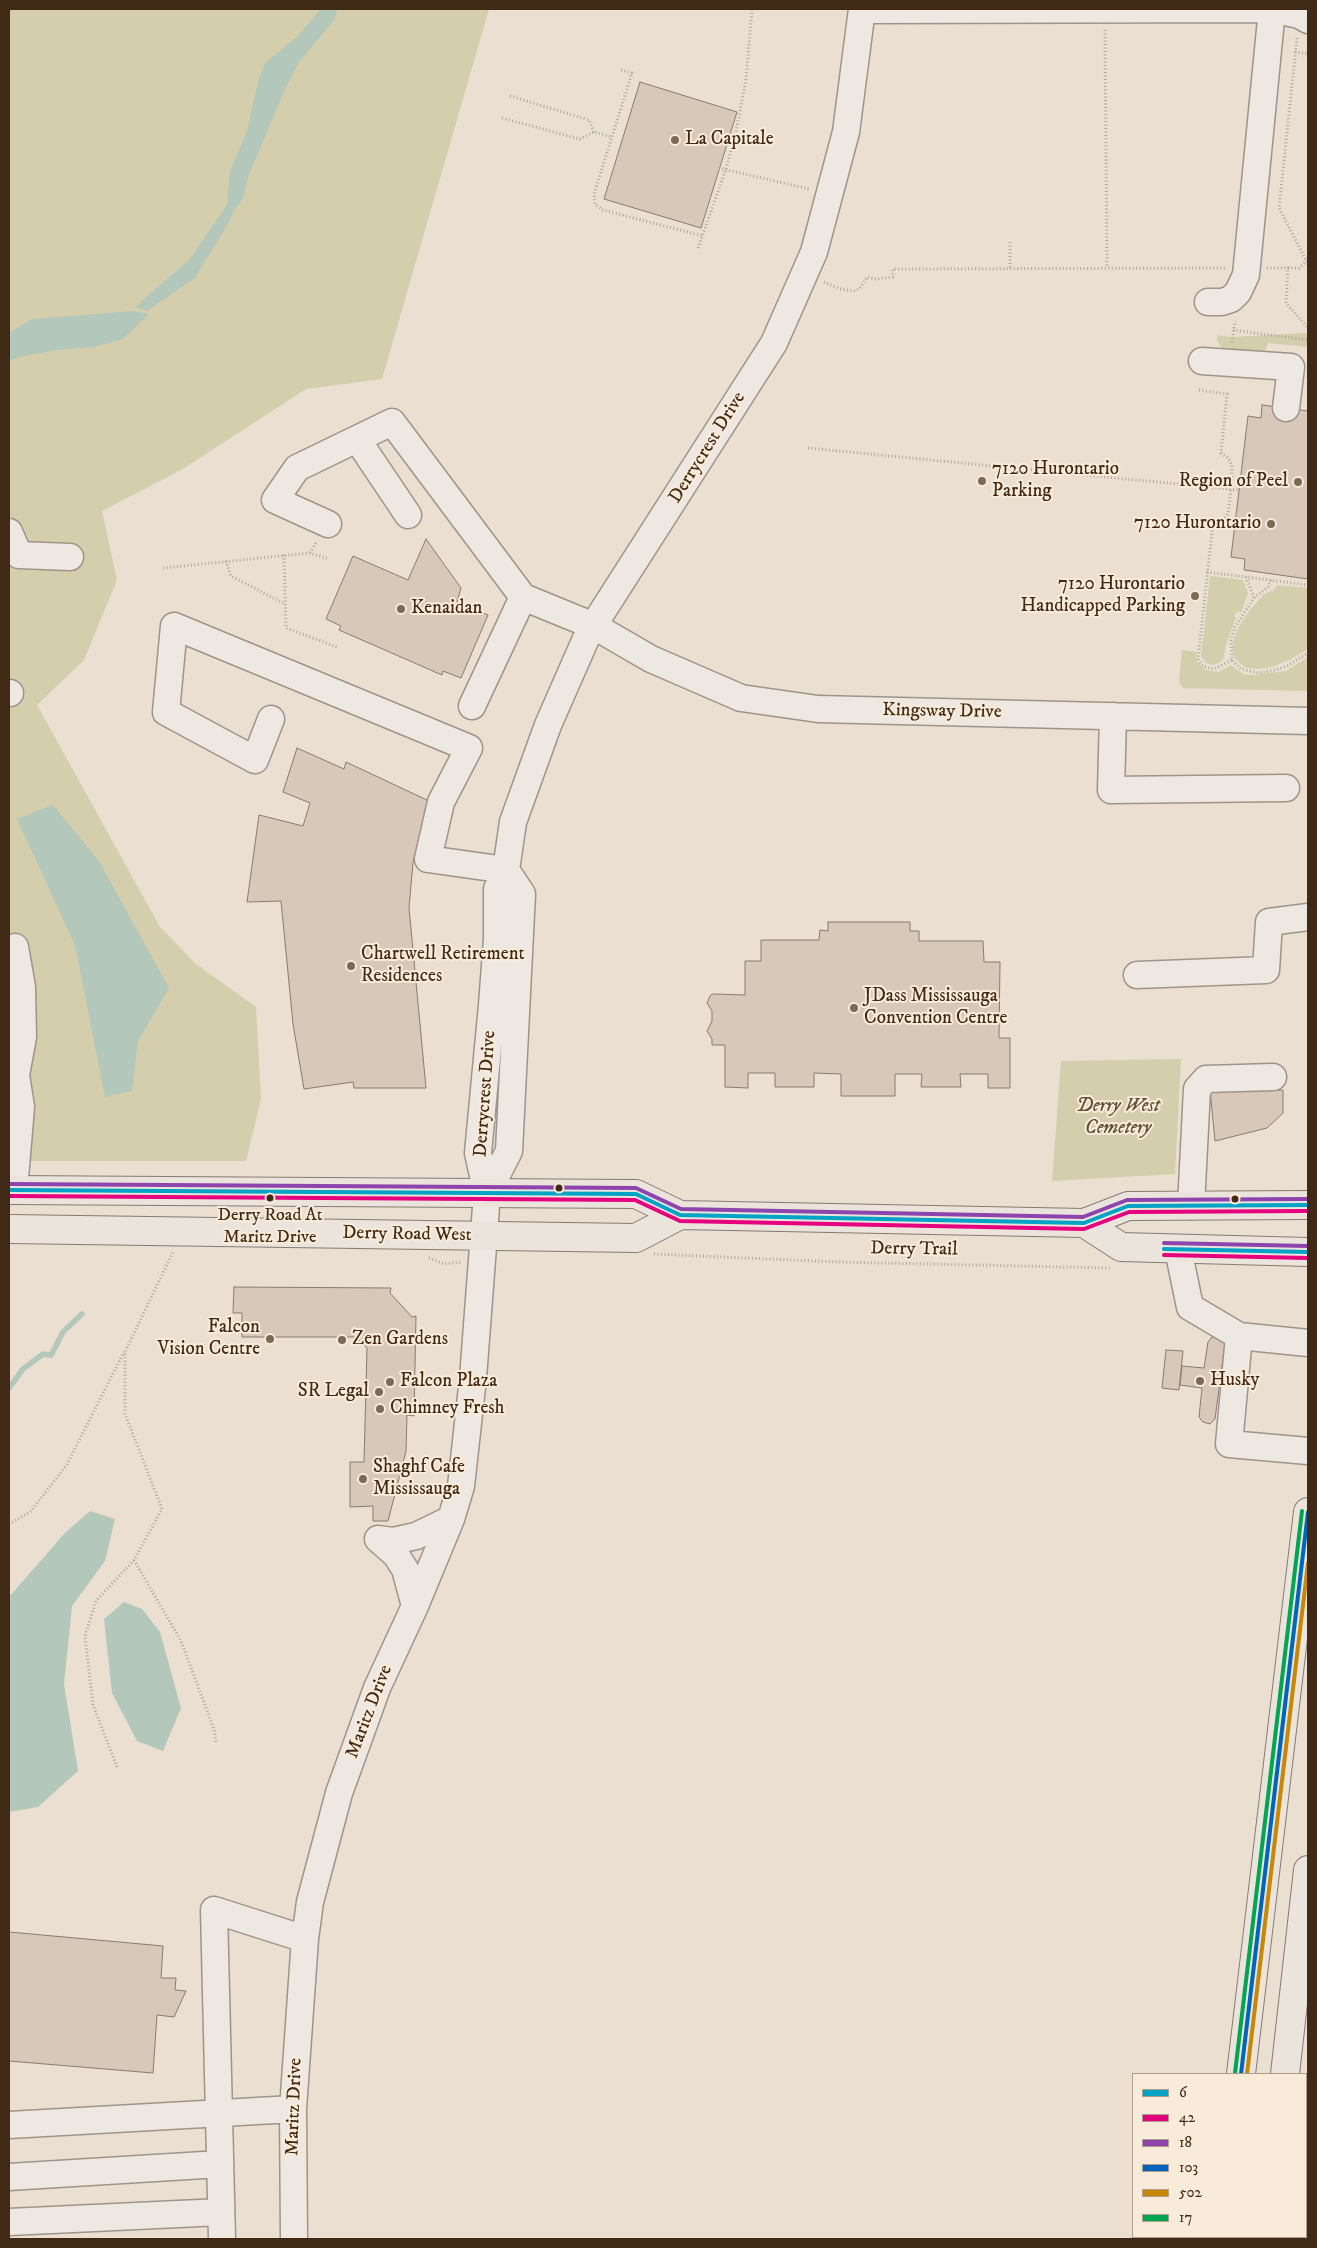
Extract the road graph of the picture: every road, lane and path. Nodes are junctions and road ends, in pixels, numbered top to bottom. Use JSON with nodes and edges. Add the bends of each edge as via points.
{"nodes":[{"id":1,"x":752,"y":9,"type":"edge"},
{"id":2,"x":862,"y":9,"type":"edge"},
{"id":3,"x":1105,"y":10,"type":"edge"},
{"id":4,"x":1272,"y":10,"type":"edge"},
{"id":5,"x":1304,"y":18,"type":"edge"},
{"id":6,"x":1295,"y":52,"type":"junction"},
{"id":7,"x":1308,"y":54,"type":"edge"},
{"id":8,"x":621,"y":70,"type":"dead end"},
{"id":9,"x":510,"y":96,"type":"dead end"},
{"id":10,"x":502,"y":118,"type":"dead end"},
{"id":11,"x":594,"y":132,"type":"junction"},
{"id":12,"x":612,"y":137,"type":"junction"},
{"id":13,"x":719,"y":168,"type":"dead end"},
{"id":14,"x":726,"y":169,"type":"junction"},
{"id":15,"x":830,"y":194,"type":"junction"},
{"id":16,"x":703,"y":236,"type":"junction"},
{"id":17,"x":1010,"y":242,"type":"dead end"},
{"id":18,"x":698,"y":248,"type":"dead end"},
{"id":19,"x":1307,"y":263,"type":"edge"},
{"id":20,"x":1107,"y":267,"type":"junction"},
{"id":21,"x":1010,"y":268,"type":"junction"},
{"id":22,"x":1246,"y":268,"type":"junction"},
{"id":23,"x":1288,"y":268,"type":"junction"},
{"id":24,"x":805,"y":273,"type":"junction"},
{"id":25,"x":1208,"y":302,"type":"dead end"},
{"id":26,"x":1308,"y":328,"type":"edge"},
{"id":27,"x":1233,"y":330,"type":"dead end"},
{"id":28,"x":1308,"y":340,"type":"edge"},
{"id":29,"x":1202,"y":361,"type":"dead end"},
{"id":30,"x":1199,"y":390,"type":"dead end"},
{"id":31,"x":1286,"y":408,"type":"dead end"},
{"id":32,"x":357,"y":439,"type":"junction"},
{"id":33,"x":808,"y":448,"type":"dead end"},
{"id":34,"x":1230,"y":490,"type":"junction"},
{"id":35,"x":1239,"y":490,"type":"dead end"},
{"id":36,"x":408,"y":515,"type":"dead end"},
{"id":37,"x":328,"y":524,"type":"dead end"},
{"id":38,"x":12,"y":548,"type":"edge"},
{"id":39,"x":284,"y":555,"type":"junction"},
{"id":40,"x":70,"y":557,"type":"dead end"},
{"id":41,"x":329,"y":559,"type":"dead end"},
{"id":42,"x":226,"y":561,"type":"junction"},
{"id":43,"x":163,"y":568,"type":"dead end"},
{"id":44,"x":1207,"y":572,"type":"junction"},
{"id":45,"x":1246,"y":577,"type":"junction"},
{"id":46,"x":1271,"y":580,"type":"junction"},
{"id":47,"x":1308,"y":585,"type":"edge"},
{"id":48,"x":523,"y":597,"type":"junction"},
{"id":49,"x":1254,"y":598,"type":"junction"},
{"id":50,"x":285,"y":604,"type":"junction"},
{"id":51,"x":594,"y":626,"type":"junction"},
{"id":52,"x":337,"y":647,"type":"dead end"},
{"id":53,"x":1308,"y":652,"type":"edge"},
{"id":54,"x":1232,"y":660,"type":"junction"},
{"id":55,"x":472,"y":706,"type":"dead end"},
{"id":56,"x":1113,"y":716,"type":"junction"},
{"id":57,"x":271,"y":719,"type":"dead end"},
{"id":58,"x":1308,"y":721,"type":"edge"},
{"id":59,"x":1286,"y":788,"type":"dead end"},
{"id":60,"x":506,"y":870,"type":"junction"},
{"id":61,"x":1308,"y":917,"type":"edge"},
{"id":62,"x":14,"y":947,"type":"dead end"},
{"id":63,"x":1136,"y":975,"type":"dead end"},
{"id":64,"x":12,"y":1074,"type":"edge"},
{"id":65,"x":1273,"y":1077,"type":"dead end"},
{"id":66,"x":12,"y":1190,"type":"edge"},
{"id":67,"x":487,"y":1194,"type":"junction"},
{"id":68,"x":1308,"y":1205,"type":"edge"},
{"id":69,"x":1191,"y":1206,"type":"junction"},
{"id":70,"x":680,"y":1215,"type":"junction"},
{"id":71,"x":1084,"y":1223,"type":"junction"},
{"id":72,"x":9,"y":1229,"type":"edge"},
{"id":73,"x":184,"y":1232,"type":"junction"},
{"id":74,"x":484,"y":1237,"type":"junction"},
{"id":75,"x":1178,"y":1249,"type":"junction"},
{"id":76,"x":1308,"y":1252,"type":"edge"},
{"id":77,"x":645,"y":1254,"type":"dead end"},
{"id":78,"x":1113,"y":1268,"type":"dead end"},
{"id":79,"x":1239,"y":1336,"type":"junction"},
{"id":80,"x":1308,"y":1343,"type":"edge"},
{"id":81,"x":125,"y":1352,"type":"junction"},
{"id":82,"x":1308,"y":1451,"type":"edge"},
{"id":83,"x":1308,"y":1512,"type":"edge"},
{"id":84,"x":451,"y":1519,"type":"junction"},
{"id":85,"x":9,"y":1524,"type":"edge"},
{"id":86,"x":134,"y":1560,"type":"junction"},
{"id":87,"x":415,"y":1606,"type":"junction"},
{"id":88,"x":216,"y":1742,"type":"dead end"},
{"id":89,"x":117,"y":1767,"type":"dead end"},
{"id":90,"x":1308,"y":1870,"type":"edge"},
{"id":91,"x":305,"y":1939,"type":"junction"},
{"id":92,"x":1241,"y":2073,"type":"edge"},
{"id":93,"x":1285,"y":2073,"type":"edge"},
{"id":94,"x":293,"y":2109,"type":"junction"},
{"id":95,"x":218,"y":2113,"type":"junction"},
{"id":96,"x":9,"y":2125,"type":"edge"},
{"id":97,"x":220,"y":2164,"type":"junction"},
{"id":98,"x":9,"y":2177,"type":"edge"},
{"id":99,"x":221,"y":2212,"type":"junction"},
{"id":100,"x":9,"y":2222,"type":"edge"},
{"id":101,"x":222,"y":2239,"type":"edge"},
{"id":102,"x":294,"y":2239,"type":"edge"}],
"edges":[{"from":1,"to":14,"type":"path","via":[[746,79]]},
{"from":2,"to":3,"type":"street"},
{"from":2,"to":15,"type":"street","name":"Derrycrest Drive","via":[[846,132]]},
{"from":3,"to":4,"type":"street"},
{"from":3,"to":20,"type":"path"},
{"from":4,"to":5,"type":"street"},
{"from":4,"to":22,"type":"street"},
{"from":5,"to":6,"type":"path"},
{"from":6,"to":7,"type":"path"},
{"from":6,"to":19,"type":"path","via":[[1279,208]]},
{"from":8,"to":12,"type":"path","via":[[632,73]]},
{"from":9,"to":11,"type":"path","via":[[589,120]]},
{"from":10,"to":11,"type":"path","via":[[580,139]]},
{"from":11,"to":12,"type":"path"},
{"from":12,"to":16,"type":"path","via":[[594,194],[593,201],[597,207]]},
{"from":13,"to":14,"type":"path"},
{"from":14,"to":15,"type":"path"},
{"from":14,"to":16,"type":"path"},
{"from":15,"to":24,"type":"street","name":"Derrycrest Drive"},
{"from":16,"to":18,"type":"path"},
{"from":17,"to":21,"type":"path"},
{"from":19,"to":23,"type":"path","via":[[1299,268]]},
{"from":20,"to":21,"type":"path"},
{"from":20,"to":22,"type":"path"},
{"from":21,"to":24,"type":"path","via":[[893,269],[893,277],[876,279],[867,276],[855,291],[840,289]]},
{"from":22,"to":23,"type":"path"},
{"from":22,"to":25,"type":"street","via":[[1244,284],[1238,292],[1222,302]]},
{"from":23,"to":26,"type":"path","via":[[1286,303]]},
{"from":24,"to":51,"type":"street","name":"Derrycrest Drive","via":[[774,343]]},
{"from":27,"to":28,"type":"path"},
{"from":29,"to":31,"type":"street","via":[[1291,367]]},
{"from":30,"to":34,"type":"path","via":[[1227,394],[1221,452],[1232,465]]},
{"from":32,"to":36,"type":"street"},
{"from":32,"to":37,"type":"street","via":[[297,468],[275,500]]},
{"from":32,"to":48,"type":"street","via":[[392,422]]},
{"from":33,"to":34,"type":"path"},
{"from":34,"to":35,"type":"path"},
{"from":34,"to":44,"type":"path","via":[[1228,514],[1213,524]]},
{"from":38,"to":40,"type":"street"},
{"from":39,"to":41,"type":"path","via":[[310,553]]},
{"from":39,"to":42,"type":"path"},
{"from":39,"to":50,"type":"path"},
{"from":42,"to":43,"type":"path"},
{"from":42,"to":50,"type":"path","via":[[231,576]]},
{"from":44,"to":45,"type":"path"},
{"from":44,"to":54,"type":"path","via":[[1198,659],[1203,666],[1214,669]]},
{"from":45,"to":46,"type":"path"},
{"from":45,"to":49,"type":"path"},
{"from":46,"to":47,"type":"path"},
{"from":46,"to":49,"type":"path","via":[[1268,587]]},
{"from":48,"to":51,"type":"street","name":"Kingsway Drive"},
{"from":48,"to":55,"type":"street"},
{"from":49,"to":54,"type":"path","via":[[1235,627],[1231,640]]},
{"from":50,"to":52,"type":"path","via":[[286,628]]},
{"from":51,"to":56,"type":"street","name":"Kingsway Drive","via":[[651,659],[742,698],[818,709]]},
{"from":51,"to":60,"type":"street","name":"Derrycrest Drive","via":[[548,725],[516,813]]},
{"from":53,"to":54,"type":"path","via":[[1287,666],[1259,672],[1241,669]]},
{"from":56,"to":58,"type":"street","name":"Kingsway Drive"},
{"from":56,"to":59,"type":"street","via":[[1111,790]]},
{"from":57,"to":60,"type":"street","via":[[255,760],[166,712],[174,626],[469,748],[441,802],[428,859]]},
{"from":60,"to":67,"type":"street","name":"Derrycrest Drive","via":[[522,894],[509,1151]]},
{"from":61,"to":63,"type":"street","via":[[1269,922],[1266,970]]},
{"from":62,"to":64,"type":"street","via":[[22,987],[23,1037]]},
{"from":64,"to":66,"type":"street","via":[[21,1107]]},
{"from":65,"to":69,"type":"street","via":[[1206,1080],[1197,1089]]},
{"from":66,"to":67,"type":"main road","name":"Derry Road West"},
{"from":67,"to":70,"type":"main road","name":"Derry Road West","via":[[636,1194]]},
{"from":67,"to":74,"type":"street","name":"Maritz Drive"},
{"from":68,"to":69,"type":"main road","name":"Derry Road West"},
{"from":69,"to":71,"type":"main road","name":"Derry Road West","via":[[1128,1206]]},
{"from":70,"to":71,"type":"main road","name":"Derry Road West"},
{"from":70,"to":74,"type":"main road","name":"Derry Road West","via":[[636,1238]]},
{"from":71,"to":75,"type":"main road","via":[[1121,1247]]},
{"from":72,"to":73,"type":"main road","name":"Derry Road West"},
{"from":73,"to":74,"type":"main road","name":"Derry Road West"},
{"from":73,"to":81,"type":"path"},
{"from":74,"to":84,"type":"street","name":"Maritz Drive","via":[[466,1446],[461,1486]]},
{"from":75,"to":76,"type":"main road"},
{"from":75,"to":79,"type":"street","via":[[1190,1307]]},
{"from":77,"to":78,"type":"path","name":"Derry Trail"},
{"from":79,"to":80,"type":"street"},
{"from":79,"to":82,"type":"street","via":[[1229,1444]]},
{"from":81,"to":85,"type":"path","via":[[66,1466],[30,1512]]},
{"from":81,"to":86,"type":"path","via":[[125,1414],[162,1509]]},
{"from":83,"to":92,"type":"main road"},
{"from":84,"to":87,"type":"street","name":"Maritz Drive"},
{"from":84,"to":87,"type":"street","via":[[416,1536],[393,1541],[378,1539],[396,1555],[405,1569]]},
{"from":86,"to":88,"type":"path","via":[[182,1641]]},
{"from":86,"to":89,"type":"path","via":[[96,1601],[85,1636],[93,1705]]},
{"from":87,"to":91,"type":"street","name":"Maritz Drive","via":[[377,1688],[339,1793],[310,1902]]},
{"from":90,"to":93,"type":"main road"},
{"from":91,"to":94,"type":"street","name":"Maritz Drive"},
{"from":91,"to":95,"type":"street","via":[[214,1910]]},
{"from":94,"to":95,"type":"street"},
{"from":94,"to":102,"type":"street","name":"Maritz Drive"},
{"from":95,"to":96,"type":"street"},
{"from":95,"to":97,"type":"street"},
{"from":97,"to":98,"type":"street"},
{"from":97,"to":99,"type":"street"},
{"from":99,"to":100,"type":"street"},
{"from":99,"to":101,"type":"street"}]}
